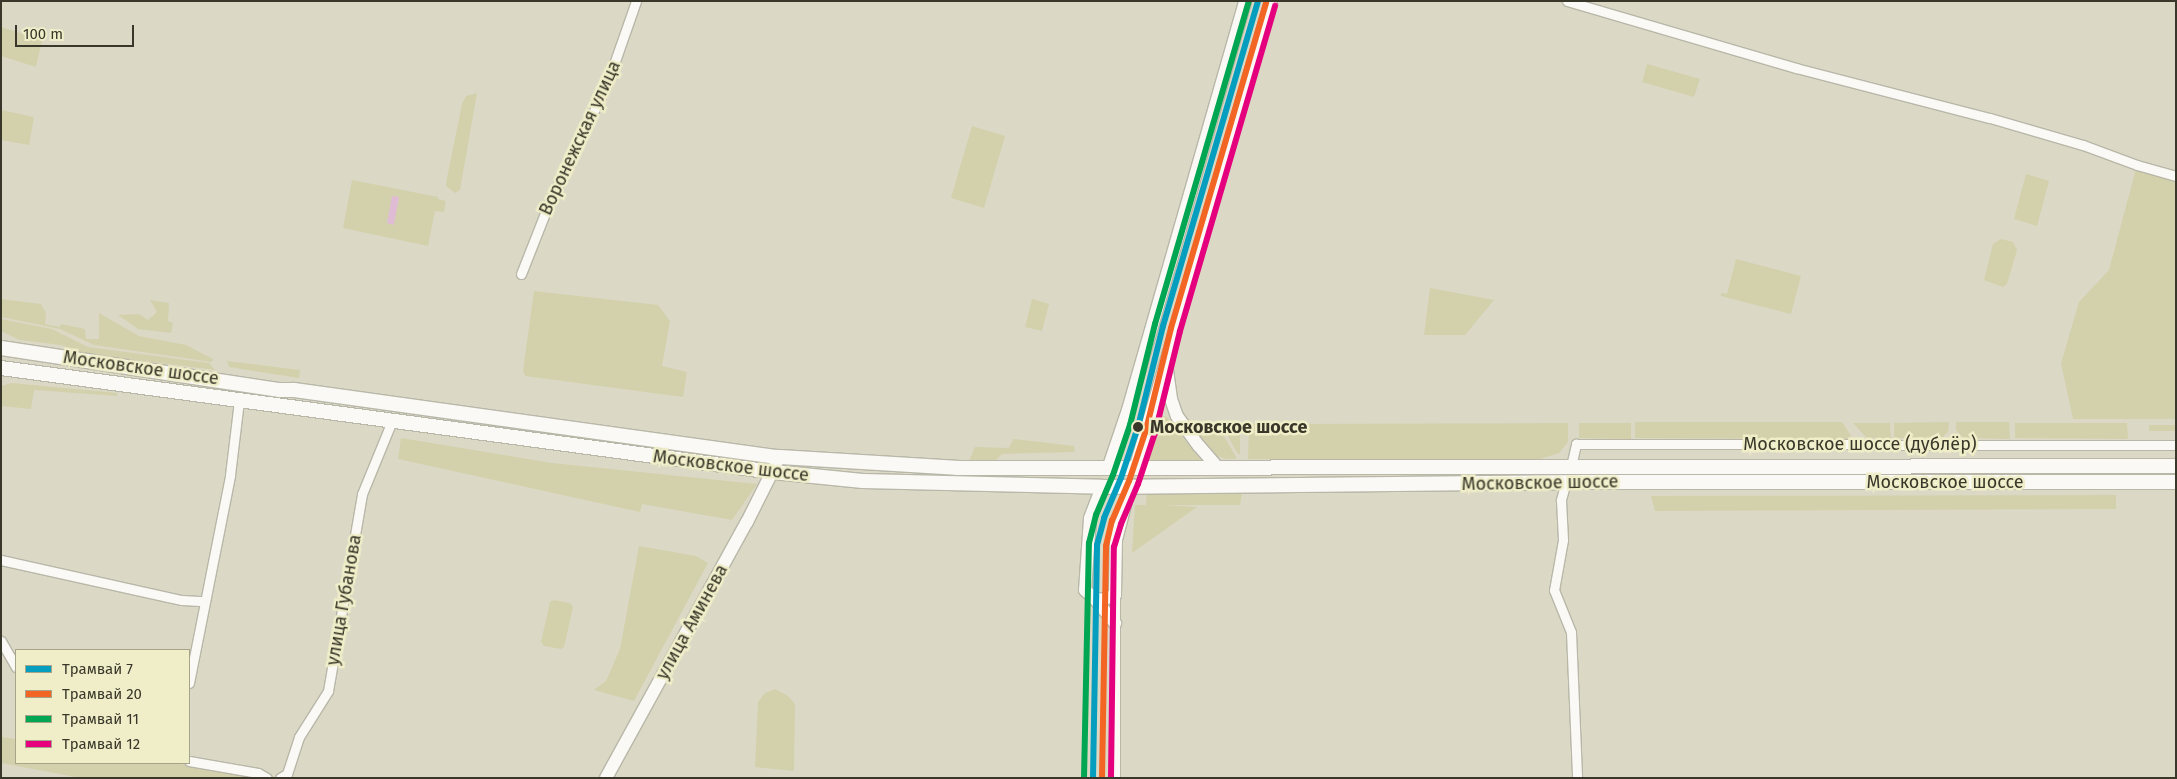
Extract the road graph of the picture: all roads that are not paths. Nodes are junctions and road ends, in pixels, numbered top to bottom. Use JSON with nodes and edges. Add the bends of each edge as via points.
{"nodes":[{"id":1,"x":636,"y":1,"type":"edge"},
{"id":2,"x":1245,"y":1,"type":"edge"},
{"id":3,"x":1271,"y":1,"type":"edge"},
{"id":4,"x":1567,"y":1,"type":"edge"},
{"id":5,"x":2176,"y":176,"type":"edge"},
{"id":6,"x":521,"y":274,"type":"dead end"},
{"id":7,"x":1,"y":337,"type":"edge"},
{"id":8,"x":8,"y":348,"type":"edge"},
{"id":9,"x":1166,"y":363,"type":"junction"},
{"id":10,"x":1,"y":368,"type":"edge"},
{"id":11,"x":16,"y":370,"type":"junction"},
{"id":12,"x":1,"y":377,"type":"edge"},
{"id":13,"x":280,"y":390,"type":"junction"},
{"id":14,"x":293,"y":399,"type":"junction"},
{"id":15,"x":239,"y":401,"type":"junction"},
{"id":16,"x":279,"y":404,"type":"junction"},
{"id":17,"x":393,"y":418,"type":"junction"},
{"id":18,"x":2176,"y":445,"type":"edge"},
{"id":19,"x":2176,"y":466,"type":"edge"},
{"id":20,"x":774,"y":468,"type":"junction"},
{"id":21,"x":1223,"y":473,"type":"junction"},
{"id":22,"x":1569,"y":474,"type":"junction"},
{"id":23,"x":2176,"y":474,"type":"edge"},
{"id":24,"x":1105,"y":478,"type":"junction"},
{"id":25,"x":1133,"y":478,"type":"junction"},
{"id":26,"x":2176,"y":482,"type":"edge"},
{"id":27,"x":1,"y":560,"type":"edge"},
{"id":28,"x":1115,"y":595,"type":"junction"},
{"id":29,"x":1094,"y":598,"type":"junction"},
{"id":30,"x":204,"y":601,"type":"junction"},
{"id":31,"x":1115,"y":622,"type":"junction"},
{"id":32,"x":1,"y":641,"type":"edge"},
{"id":33,"x":15,"y":665,"type":"edge"},
{"id":34,"x":190,"y":678,"type":"edge"},
{"id":35,"x":190,"y":761,"type":"edge"},
{"id":36,"x":267,"y":778,"type":"edge"},
{"id":37,"x":280,"y":778,"type":"edge"},
{"id":38,"x":606,"y":778,"type":"edge"},
{"id":39,"x":1115,"y":778,"type":"edge"},
{"id":40,"x":1576,"y":778,"type":"edge"}],
"edges":[{"from":1,"to":6,"type":"street","name":"Воронежская улица","via":[[607,84],[549,203]]},
{"from":2,"to":24,"type":"main road","via":[[1128,410]]},
{"from":3,"to":9,"type":"main road"},
{"from":4,"to":5,"type":"street","via":[[1796,68],[1990,118]]},
{"from":7,"to":8,"type":"main road"},
{"from":8,"to":13,"type":"main road","name":"Московское шоссе"},
{"from":9,"to":21,"type":"main road","via":[[1177,416]]},
{"from":9,"to":25,"type":"main road"},
{"from":10,"to":11,"type":"main road","name":"Московское шоссе"},
{"from":11,"to":12,"type":"main road"},
{"from":11,"to":15,"type":"main road","name":"Московское шоссе"},
{"from":13,"to":14,"type":"main road","name":"Московское шоссе"},
{"from":13,"to":24,"type":"main road","name":"Московское шоссе","via":[[779,457]]},
{"from":14,"to":16,"type":"main road","name":"Московское шоссе"},
{"from":14,"to":17,"type":"main road","name":"Московское шоссе"},
{"from":15,"to":16,"type":"main road","name":"Московское шоссе"},
{"from":15,"to":30,"type":"street","via":[[230,475]]},
{"from":16,"to":17,"type":"main road","name":"Московское шоссе"},
{"from":17,"to":20,"type":"main road","name":"Московское шоссе"},
{"from":17,"to":37,"type":"street","name":"улица Губанова","via":[[362,494],[328,691],[299,737],[287,774]]},
{"from":18,"to":22,"type":"street","name":"Московское шоссе (дублёр)","via":[[1576,444]]},
{"from":19,"to":22,"type":"main road","name":"Московское шоссе"},
{"from":20,"to":24,"type":"main road","name":"Московское шоссе"},
{"from":20,"to":38,"type":"main road","name":"улица Аминева"},
{"from":21,"to":22,"type":"main road","name":"Московское шоссе"},
{"from":21,"to":25,"type":"main road","name":"Московское шоссе"},
{"from":22,"to":23,"type":"main road","name":"Московское шоссе"},
{"from":22,"to":25,"type":"main road","name":"Московское шоссе"},
{"from":22,"to":26,"type":"main road","name":"Московское шоссе"},
{"from":22,"to":40,"type":"street","via":[[1561,500],[1563,540],[1554,590],[1571,632]]},
{"from":24,"to":25,"type":"main road","name":"Московское шоссе"},
{"from":24,"to":29,"type":"main road","via":[[1090,519],[1085,590]]},
{"from":25,"to":28,"type":"main road","via":[[1116,540]]},
{"from":27,"to":30,"type":"street","via":[[182,600]]},
{"from":28,"to":29,"type":"main road","via":[[1106,600]]},
{"from":28,"to":31,"type":"street"},
{"from":29,"to":31,"type":"main road"},
{"from":30,"to":34,"type":"street"},
{"from":31,"to":39,"type":"street"},
{"from":32,"to":33,"type":"street"},
{"from":35,"to":36,"type":"street","via":[[258,773]]}]}
